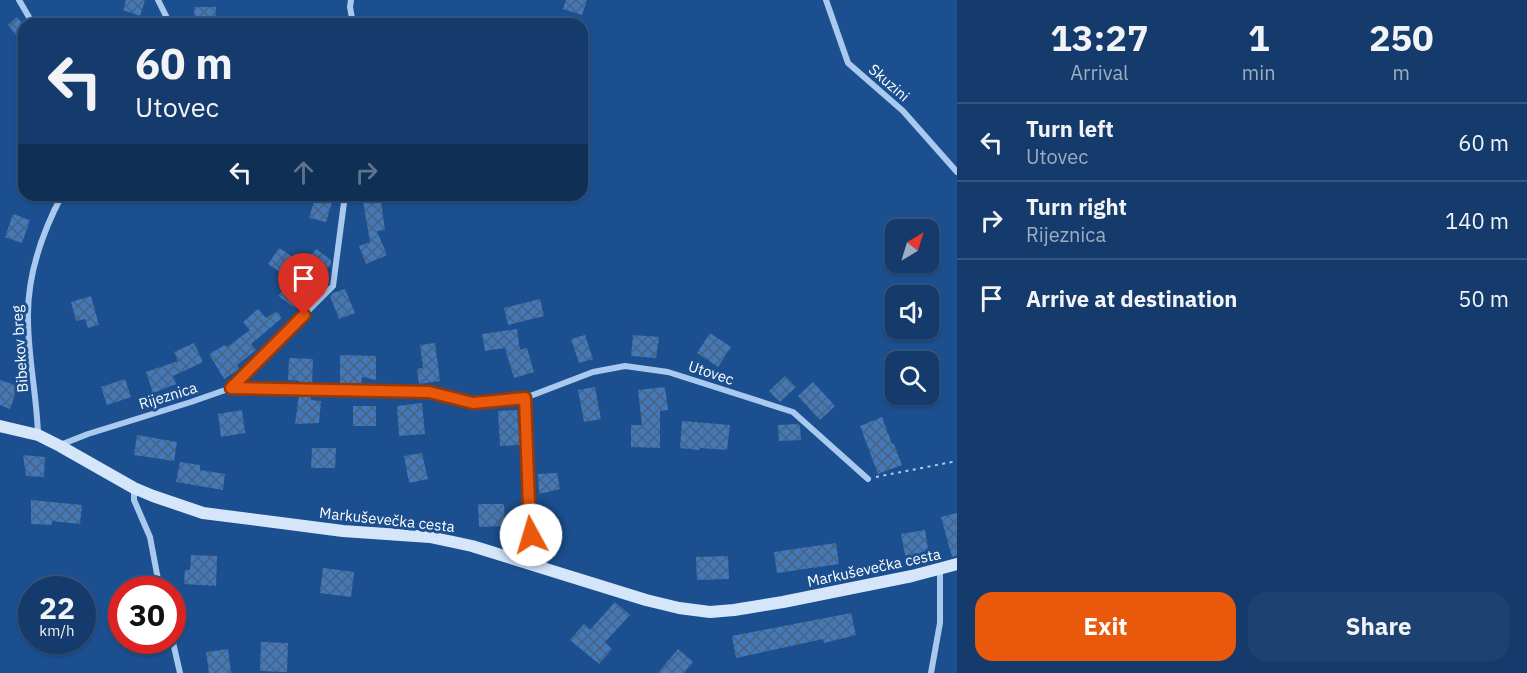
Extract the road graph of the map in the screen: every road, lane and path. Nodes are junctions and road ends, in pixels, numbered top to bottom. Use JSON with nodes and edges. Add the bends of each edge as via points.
{"nodes":[{"id":1,"x":19,"y":0,"type":"edge"},
{"id":2,"x":158,"y":0,"type":"edge"},
{"id":3,"x":351,"y":0,"type":"edge"},
{"id":4,"x":826,"y":0,"type":"edge"},
{"id":5,"x":30,"y":18,"type":"edge"},
{"id":6,"x":167,"y":18,"type":"edge"},
{"id":7,"x":352,"y":18,"type":"edge"},
{"id":8,"x":957,"y":172,"type":"edge"},
{"id":9,"x":59,"y":201,"type":"edge"},
{"id":10,"x":344,"y":201,"type":"edge"},
{"id":11,"x":231,"y":388,"type":"junction"},
{"id":12,"x":525,"y":398,"type":"junction"},
{"id":13,"x":0,"y":426,"type":"edge"},
{"id":14,"x":38,"y":435,"type":"junction"},
{"id":15,"x":60,"y":446,"type":"junction"},
{"id":16,"x":957,"y":461,"type":"edge"},
{"id":17,"x":868,"y":479,"type":"joint"},
{"id":18,"x":134,"y":488,"type":"junction"},
{"id":19,"x":528,"y":563,"type":"junction"},
{"id":20,"x":957,"y":564,"type":"edge"},
{"id":21,"x":940,"y":570,"type":"junction"},
{"id":22,"x":157,"y":576,"type":"edge"},
{"id":23,"x":176,"y":654,"type":"edge"},
{"id":24,"x":180,"y":673,"type":"edge"},
{"id":25,"x":931,"y":673,"type":"edge"}],
"edges":[{"from":1,"to":5,"type":"street"},
{"from":2,"to":6,"type":"street"},
{"from":3,"to":7,"type":"street"},
{"from":4,"to":8,"type":"street","name":"Skuzini","via":[[848,63],[903,111]]},
{"from":9,"to":14,"type":"street","name":"Bibekov breg","via":[[43,237],[30,282],[28,319]]},
{"from":10,"to":11,"type":"street","name":"Rijeznica","via":[[333,286]]},
{"from":11,"to":12,"type":"street","name":"Utovec","via":[[429,392],[473,403]]},
{"from":11,"to":15,"type":"street","name":"Rijeznica"},
{"from":12,"to":17,"type":"street","name":"Utovec","via":[[593,372],[625,366],[668,372],[793,412]]},
{"from":12,"to":19,"type":"street","via":[[531,535]]},
{"from":13,"to":14,"type":"main road","name":"Markuševečka cesta"},
{"from":14,"to":15,"type":"main road","name":"Markuševečka cesta"},
{"from":15,"to":18,"type":"main road","name":"Markuševečka cesta"},
{"from":16,"to":17,"type":"path"},
{"from":18,"to":19,"type":"main road","name":"Markuševečka cesta","via":[[203,513],[344,531],[430,537]]},
{"from":18,"to":22,"type":"street","via":[[134,500],[150,537]]},
{"from":19,"to":21,"type":"main road","name":"Markuševečka cesta","via":[[646,600],[710,612],[783,602]]},
{"from":20,"to":21,"type":"main road","name":"Markuševečka cesta"},
{"from":21,"to":25,"type":"street","via":[[940,623]]},
{"from":23,"to":24,"type":"street"}]}
